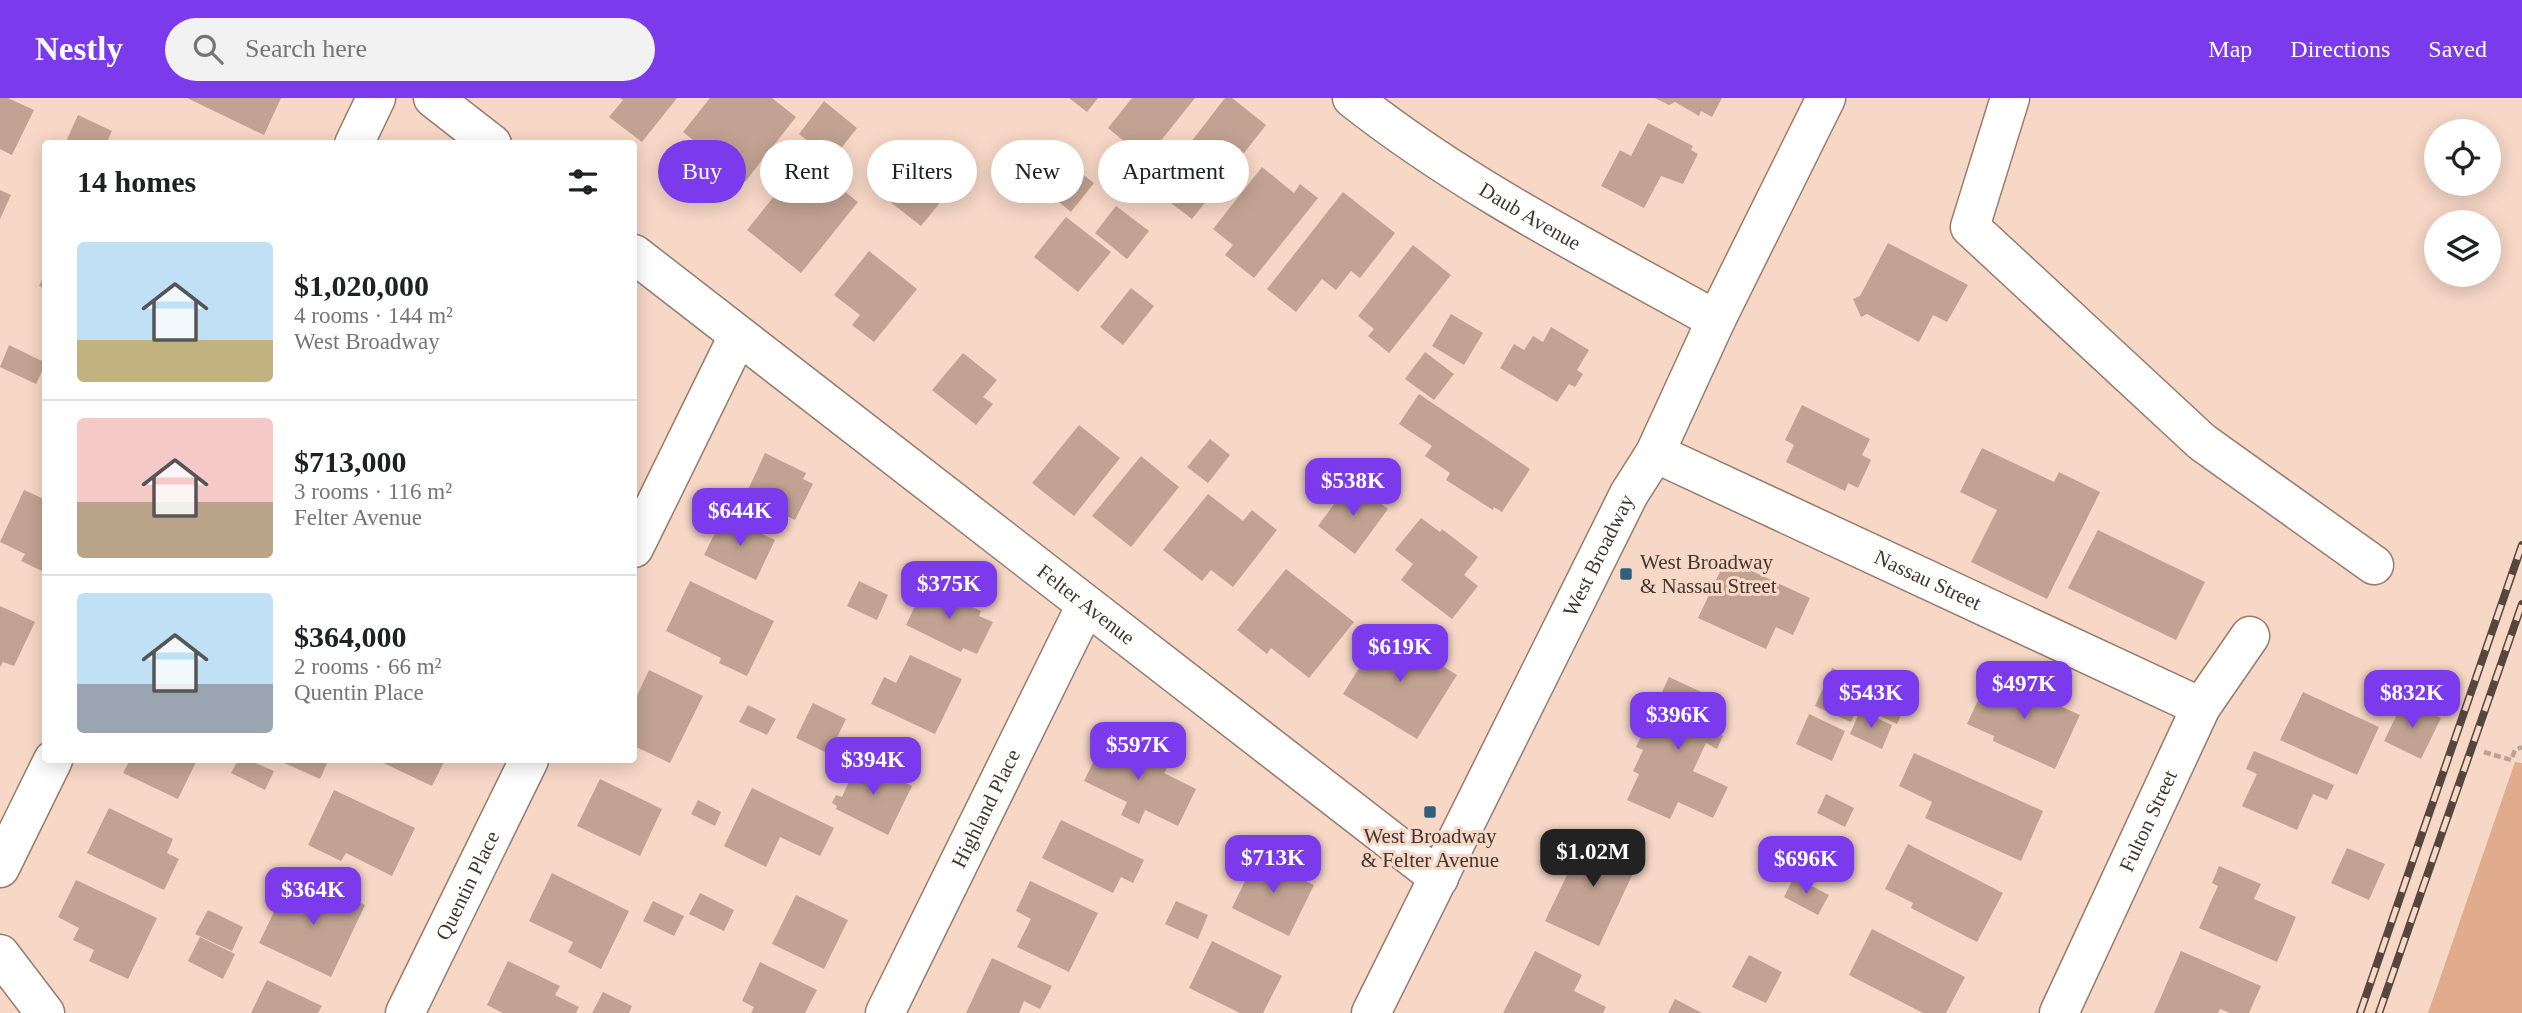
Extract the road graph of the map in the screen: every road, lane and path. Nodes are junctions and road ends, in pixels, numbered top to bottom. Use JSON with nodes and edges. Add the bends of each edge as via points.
{"nodes":[{"id":1,"x":376,"y":98,"type":"edge"},
{"id":2,"x":433,"y":98,"type":"edge"},
{"id":3,"x":1352,"y":98,"type":"edge"},
{"id":4,"x":1826,"y":98,"type":"edge"},
{"id":5,"x":2010,"y":98,"type":"edge"},
{"id":6,"x":356,"y":140,"type":"edge"},
{"id":7,"x":487,"y":140,"type":"edge"},
{"id":8,"x":637,"y":256,"type":"edge"},
{"id":9,"x":1716,"y":320,"type":"junction"},
{"id":10,"x":738,"y":336,"type":"junction"},
{"id":11,"x":1655,"y":453,"type":"junction"},
{"id":12,"x":637,"y":542,"type":"edge"},
{"id":13,"x":2374,"y":565,"type":"dead end"},
{"id":14,"x":1086,"y":605,"type":"junction"},
{"id":15,"x":2250,"y":636,"type":"dead end"},
{"id":16,"x":2201,"y":707,"type":"junction"},
{"id":17,"x":2522,"y":747,"type":"edge"},
{"id":18,"x":2484,"y":752,"type":"dead end"},
{"id":19,"x":52,"y":763,"type":"edge"},
{"id":20,"x":528,"y":763,"type":"edge"},
{"id":21,"x":0,"y":868,"type":"edge"},
{"id":22,"x":1439,"y":878,"type":"junction"},
{"id":23,"x":0,"y":954,"type":"edge"},
{"id":24,"x":45,"y":1013,"type":"edge"},
{"id":25,"x":405,"y":1013,"type":"edge"},
{"id":26,"x":885,"y":1013,"type":"edge"},
{"id":27,"x":1371,"y":1013,"type":"edge"},
{"id":28,"x":2059,"y":1013,"type":"edge"}],
"edges":[{"from":1,"to":6,"type":"street"},
{"from":2,"to":7,"type":"street"},
{"from":3,"to":9,"type":"street","name":"Daub Avenue","via":[[1393,131],[1528,215]]},
{"from":4,"to":9,"type":"street","name":"West Broadway"},
{"from":5,"to":13,"type":"street","via":[[1970,227],[2203,442]]},
{"from":8,"to":10,"type":"street","name":"Felter Avenue"},
{"from":9,"to":11,"type":"street","name":"West Broadway"},
{"from":10,"to":12,"type":"street"},
{"from":10,"to":14,"type":"street","name":"Felter Avenue"},
{"from":11,"to":16,"type":"street","name":"Nassau Street"},
{"from":11,"to":22,"type":"street","name":"West Broadway","via":[[1629,494]]},
{"from":14,"to":22,"type":"street","name":"Felter Avenue"},
{"from":14,"to":26,"type":"street","name":"Highland Place"},
{"from":15,"to":16,"type":"street","name":"Fulton Street"},
{"from":16,"to":28,"type":"street","name":"Fulton Street"},
{"from":17,"to":18,"type":"path","via":[[2511,760]]},
{"from":19,"to":21,"type":"street"},
{"from":20,"to":25,"type":"street","name":"Quentin Place"},
{"from":22,"to":27,"type":"street","name":"West Broadway"},
{"from":23,"to":24,"type":"street"}]}
